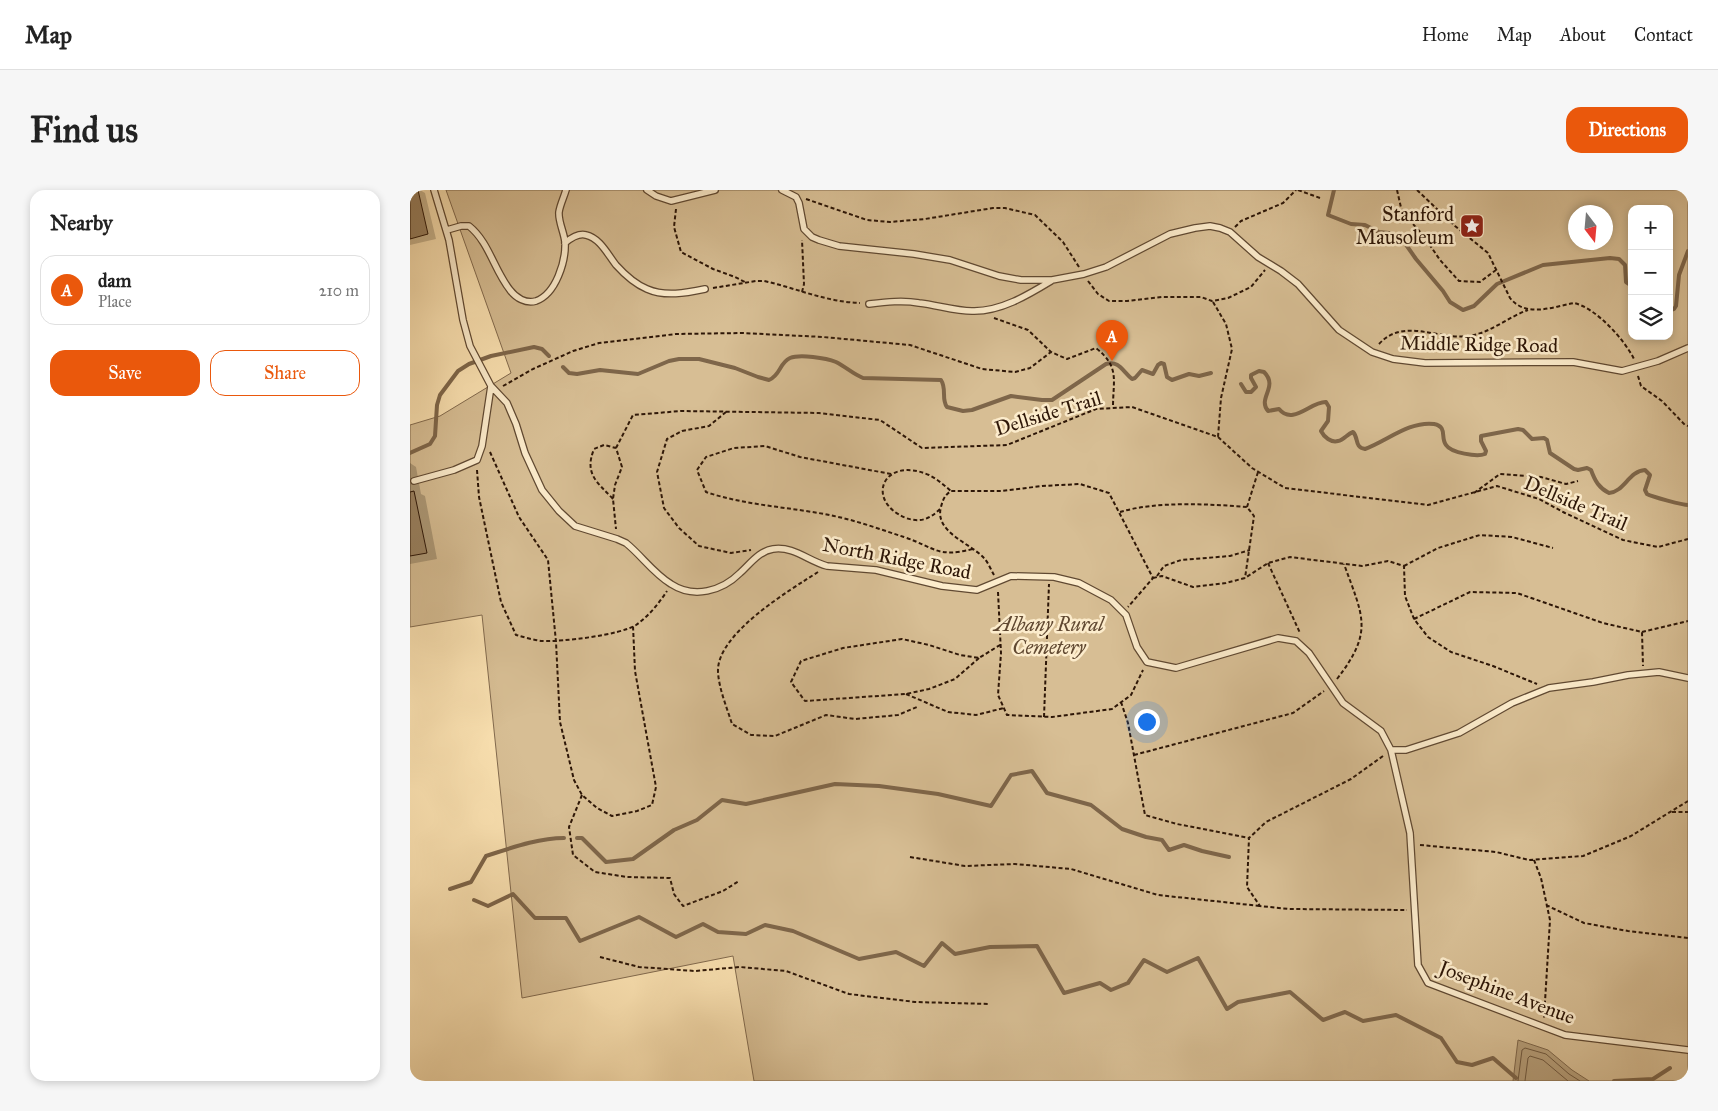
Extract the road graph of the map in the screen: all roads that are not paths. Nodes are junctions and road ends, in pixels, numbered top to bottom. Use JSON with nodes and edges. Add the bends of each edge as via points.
{"nodes":[{"id":1,"x":434,"y":190,"type":"edge"},
{"id":2,"x":566,"y":190,"type":"edge"},
{"id":3,"x":647,"y":190,"type":"edge"},
{"id":4,"x":715,"y":190,"type":"edge"},
{"id":5,"x":782,"y":190,"type":"edge"},
{"id":6,"x":447,"y":230,"type":"junction"},
{"id":7,"x":565,"y":243,"type":"junction"},
{"id":8,"x":1052,"y":280,"type":"junction"},
{"id":9,"x":705,"y":289,"type":"road end"},
{"id":10,"x":870,"y":304,"type":"road end"},
{"id":11,"x":1688,"y":348,"type":"edge"},
{"id":12,"x":493,"y":388,"type":"junction"},
{"id":13,"x":414,"y":481,"type":"dead end"},
{"id":14,"x":1688,"y":678,"type":"edge"},
{"id":15,"x":1391,"y":750,"type":"junction"},
{"id":16,"x":1688,"y":1050,"type":"edge"}],
"edges":[{"from":1,"to":6,"type":"lane"},
{"from":2,"to":7,"type":"lane","via":[[558,213]]},
{"from":3,"to":4,"type":"lane","via":[[672,201]]},
{"from":5,"to":8,"type":"lane","name":"Middle Ridge Road","via":[[794,196],[799,203],[802,224],[812,237],[839,246],[941,259],[1021,280]]},
{"from":6,"to":7,"type":"lane","via":[[469,226],[477,232],[505,283],[517,297],[533,302],[543,298],[553,287],[560,272]]},
{"from":6,"to":12,"type":"lane","via":[[470,346]]},
{"from":7,"to":9,"type":"lane","via":[[577,235],[592,237],[628,278],[655,292],[671,294]]},
{"from":8,"to":10,"type":"lane","name":"Middle Ridge Road","via":[[1026,296],[980,310],[906,302]]},
{"from":8,"to":11,"type":"lane","name":"Middle Ridge Road","via":[[1106,267],[1162,238],[1210,226],[1230,232],[1258,257],[1298,284],[1339,330],[1384,357],[1414,362],[1574,362],[1622,371]]},
{"from":12,"to":13,"type":"lane","via":[[477,460]]},
{"from":12,"to":15,"type":"lane","name":"North Ridge Road","via":[[507,403],[533,472],[567,520],[575,526],[617,539],[633,549],[672,585],[695,592],[713,590],[733,580],[763,553],[774,549],[800,553],[827,566],[876,570],[942,586],[977,590],[1011,576],[1049,577],[1079,583],[1111,600],[1126,615],[1137,647],[1147,662],[1176,668],[1278,638],[1296,641],[1309,653],[1343,703],[1381,731]]},
{"from":14,"to":15,"type":"lane","via":[[1659,672],[1644,673],[1548,688],[1512,703],[1459,733],[1406,750]]},
{"from":15,"to":16,"type":"lane","name":"Josephine Avenue","via":[[1410,833],[1418,965],[1428,982],[1565,1036]]}]}
